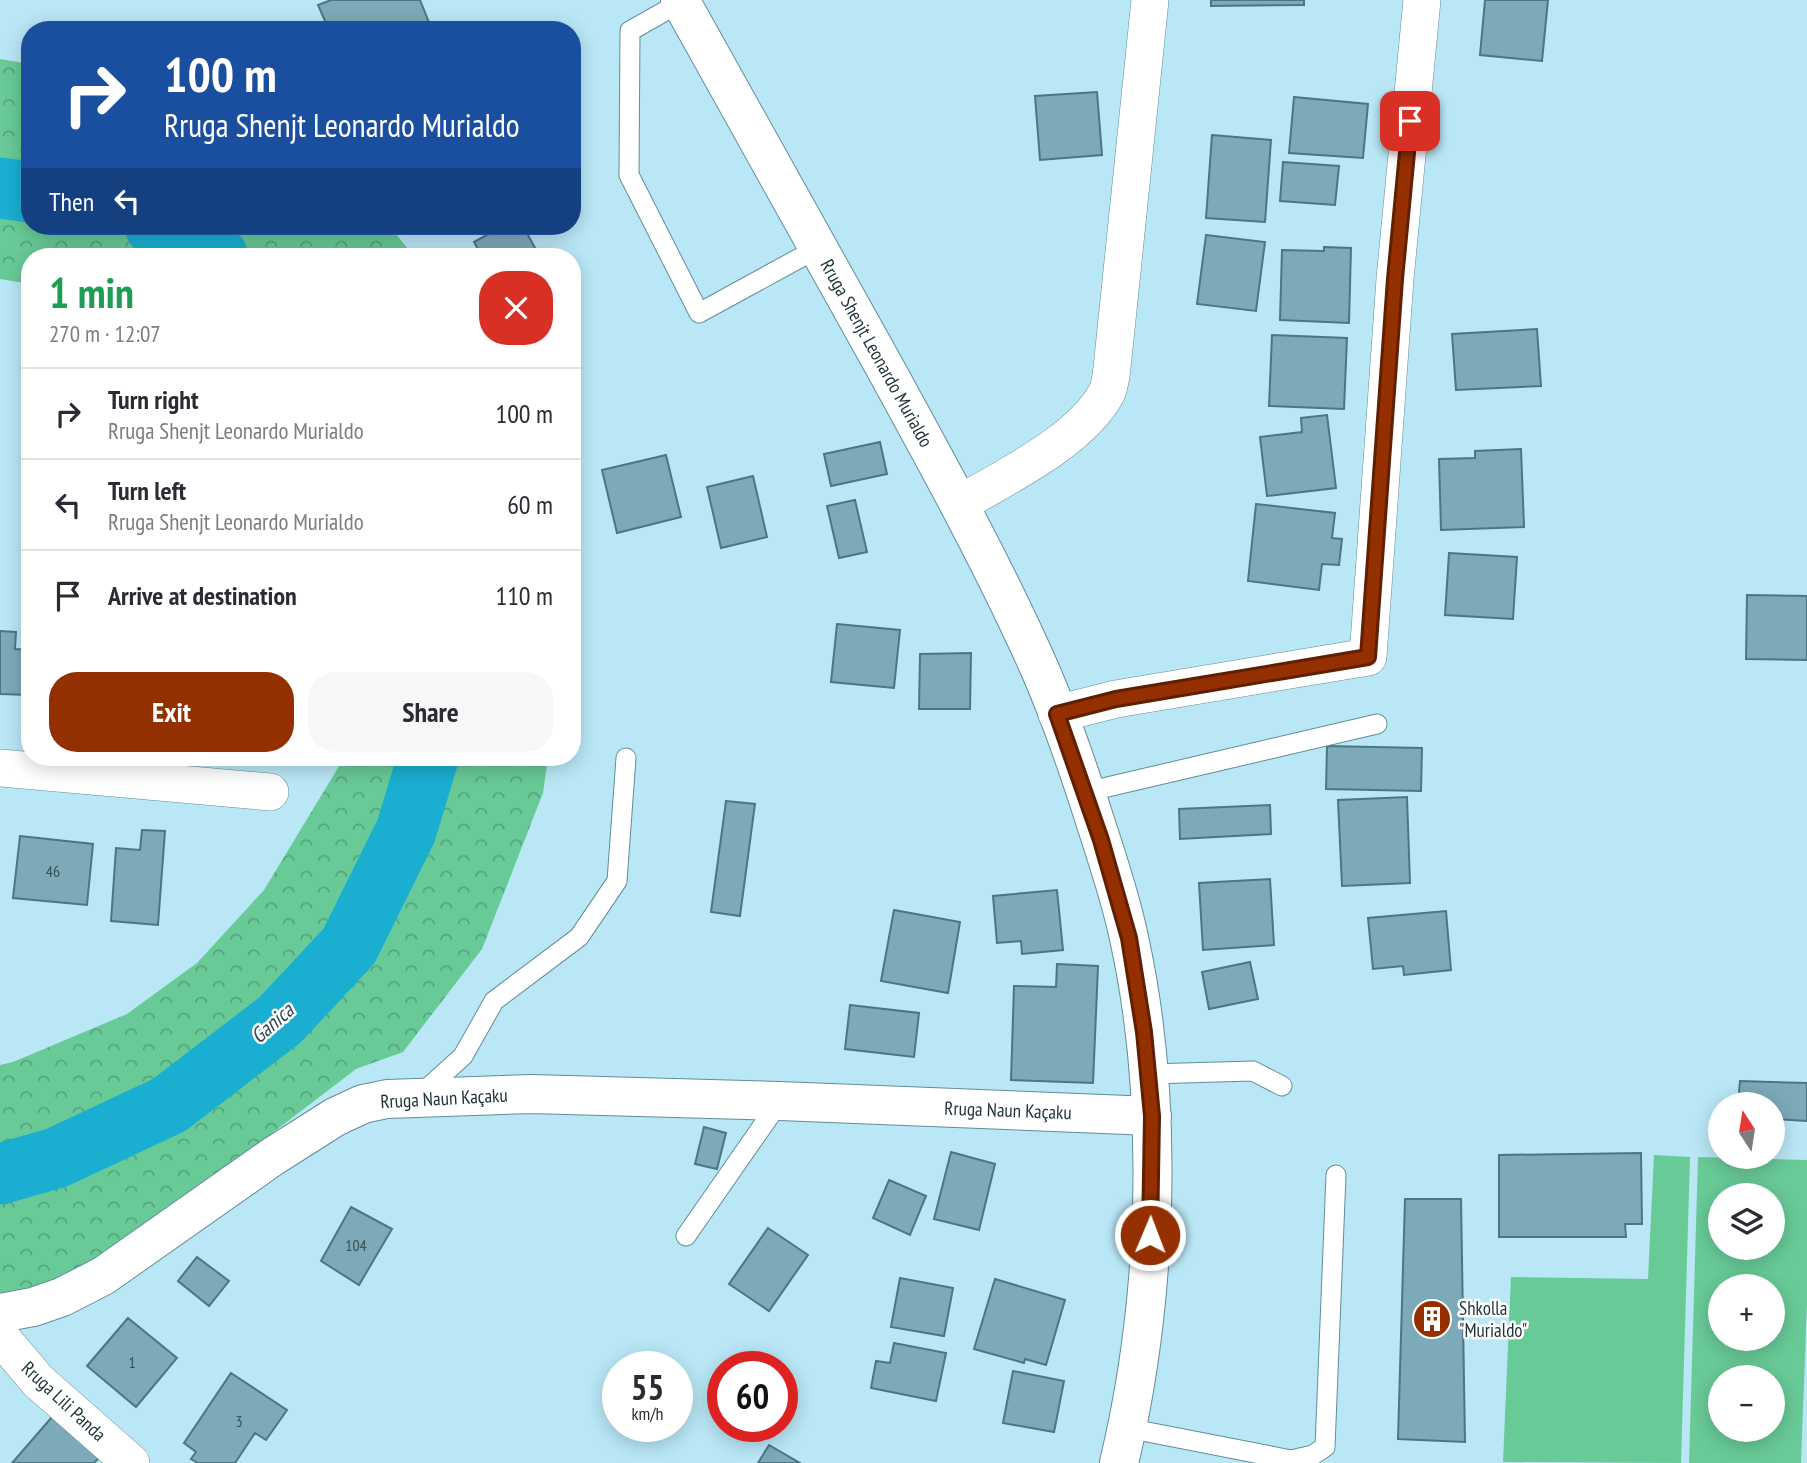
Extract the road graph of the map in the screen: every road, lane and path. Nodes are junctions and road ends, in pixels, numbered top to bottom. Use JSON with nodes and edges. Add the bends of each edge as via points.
{"nodes":[{"id":1,"x":1150,"y":0,"type":"edge"},
{"id":2,"x":1422,"y":0,"type":"edge"},
{"id":3,"x":681,"y":1,"type":"edge"},
{"id":4,"x":818,"y":248,"type":"junction"},
{"id":5,"x":960,"y":504,"type":"junction"},
{"id":6,"x":1057,"y":714,"type":"junction"},
{"id":7,"x":1377,"y":724,"type":"dead end"},
{"id":8,"x":626,"y":758,"type":"dead end"},
{"id":9,"x":0,"y":768,"type":"edge"},
{"id":10,"x":270,"y":792,"type":"dead end"},
{"id":11,"x":1086,"y":792,"type":"junction"},
{"id":12,"x":1148,"y":1074,"type":"junction"},
{"id":13,"x":1282,"y":1086,"type":"dead end"},
{"id":14,"x":416,"y":1098,"type":"junction"},
{"id":15,"x":780,"y":1101,"type":"junction"},
{"id":16,"x":1152,"y":1116,"type":"junction"},
{"id":17,"x":1336,"y":1175,"type":"dead end"},
{"id":18,"x":686,"y":1236,"type":"dead end"},
{"id":19,"x":0,"y":1313,"type":"edge"},
{"id":20,"x":0,"y":1336,"type":"edge"},
{"id":21,"x":1123,"y":1445,"type":"edge"},
{"id":22,"x":131,"y":1463,"type":"edge"}],
"edges":[{"from":1,"to":5,"type":"street","via":[[1108,391],[1096,409],[1055,446]]},
{"from":2,"to":6,"type":"street","via":[[1395,279],[1368,657],[1116,699]]},
{"from":3,"to":4,"type":"main road","name":"Rruga Shenjt Leonardo Murialdo"},
{"from":3,"to":4,"type":"lane","via":[[630,31],[629,175],[699,313]]},
{"from":4,"to":5,"type":"main road","name":"Rruga Shenjt Leonardo Murialdo"},
{"from":5,"to":6,"type":"main road","name":"Rruga Shenjt Leonardo Murialdo"},
{"from":6,"to":11,"type":"main road","name":"Rruga Shenjt Leonardo Murialdo"},
{"from":7,"to":11,"type":"lane"},
{"from":8,"to":14,"type":"lane","via":[[617,881],[579,937],[494,1001],[463,1056]]},
{"from":9,"to":10,"type":"street"},
{"from":11,"to":12,"type":"main road","name":"Rruga Shenjt Leonardo Murialdo","via":[[1129,938]]},
{"from":12,"to":13,"type":"lane","via":[[1253,1071]]},
{"from":12,"to":16,"type":"main road","name":"Rruga Shenjt Leonardo Murialdo"},
{"from":14,"to":15,"type":"main road","name":"Rruga Naun Kaçaku","via":[[531,1094]]},
{"from":14,"to":19,"type":"main road","name":"Rruga Naun Kaçaku","via":[[387,1098],[335,1117],[103,1276],[62,1297]]},
{"from":15,"to":16,"type":"main road","name":"Rruga Naun Kaçaku"},
{"from":15,"to":18,"type":"lane"},
{"from":16,"to":21,"type":"main road","name":"Rruga Shenjt Leonardo Murialdo","via":[[1142,1346]]},
{"from":17,"to":21,"type":"lane","via":[[1325,1447],[1291,1460]]},
{"from":20,"to":22,"type":"street","name":"Rruga Lili Panda","via":[[38,1381]]}]}
